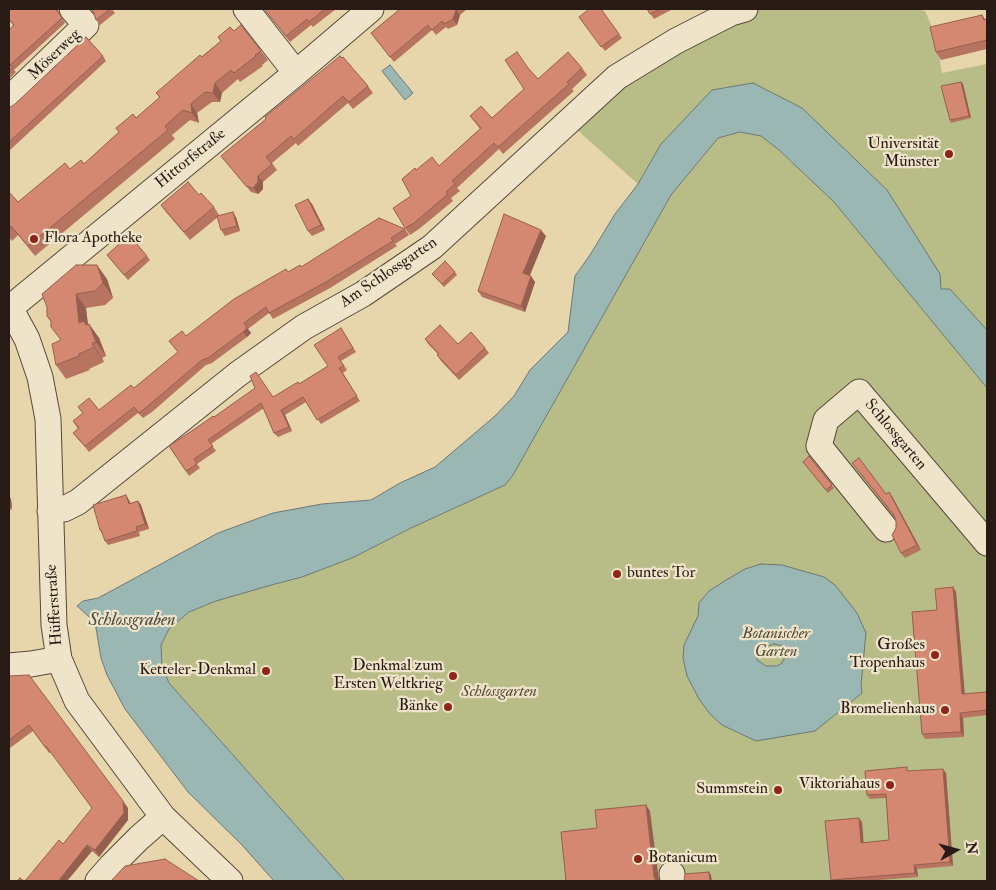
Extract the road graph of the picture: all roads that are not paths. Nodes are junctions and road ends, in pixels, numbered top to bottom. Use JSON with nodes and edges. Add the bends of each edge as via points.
{"nodes":[{"id":1,"x":72,"y":9,"type":"edge"},
{"id":2,"x":246,"y":9,"type":"edge"},
{"id":3,"x":371,"y":9,"type":"edge"},
{"id":4,"x":745,"y":9,"type":"edge"},
{"id":5,"x":296,"y":73,"type":"junction"},
{"id":6,"x":9,"y":98,"type":"edge"},
{"id":7,"x":10,"y":307,"type":"edge"},
{"id":8,"x":50,"y":511,"type":"junction"},
{"id":9,"x":886,"y":529,"type":"dead end"},
{"id":10,"x":987,"y":544,"type":"edge"},
{"id":11,"x":59,"y":659,"type":"junction"},
{"id":12,"x":9,"y":666,"type":"edge"},
{"id":13,"x":163,"y":817,"type":"junction"},
{"id":14,"x":98,"y":881,"type":"edge"},
{"id":15,"x":230,"y":881,"type":"edge"}],
"edges":[{"from":1,"to":6,"type":"street","name":"Möserweg","via":[[86,25]]},
{"from":2,"to":5,"type":"street"},
{"from":3,"to":5,"type":"street","name":"Hittorfstraße"},
{"from":4,"to":8,"type":"street","name":"Am Schlossgarten","via":[[676,41],[617,77],[432,247],[363,294],[304,327],[238,374],[78,502]]},
{"from":5,"to":7,"type":"street","name":"Hittorfstraße"},
{"from":7,"to":8,"type":"street","name":"Hüfferstraße","via":[[27,339],[40,377],[48,419]]},
{"from":8,"to":11,"type":"street","name":"Hüfferstraße","via":[[54,625]]},
{"from":9,"to":10,"type":"street","name":"Schlossgarten","via":[[819,446],[826,420],[859,392]]},
{"from":11,"to":12,"type":"street"},
{"from":11,"to":13,"type":"street","name":"Hüfferstraße","via":[[77,701]]},
{"from":13,"to":14,"type":"street","via":[[138,838]]},
{"from":13,"to":15,"type":"street","name":"Hüfferstraße"}]}
